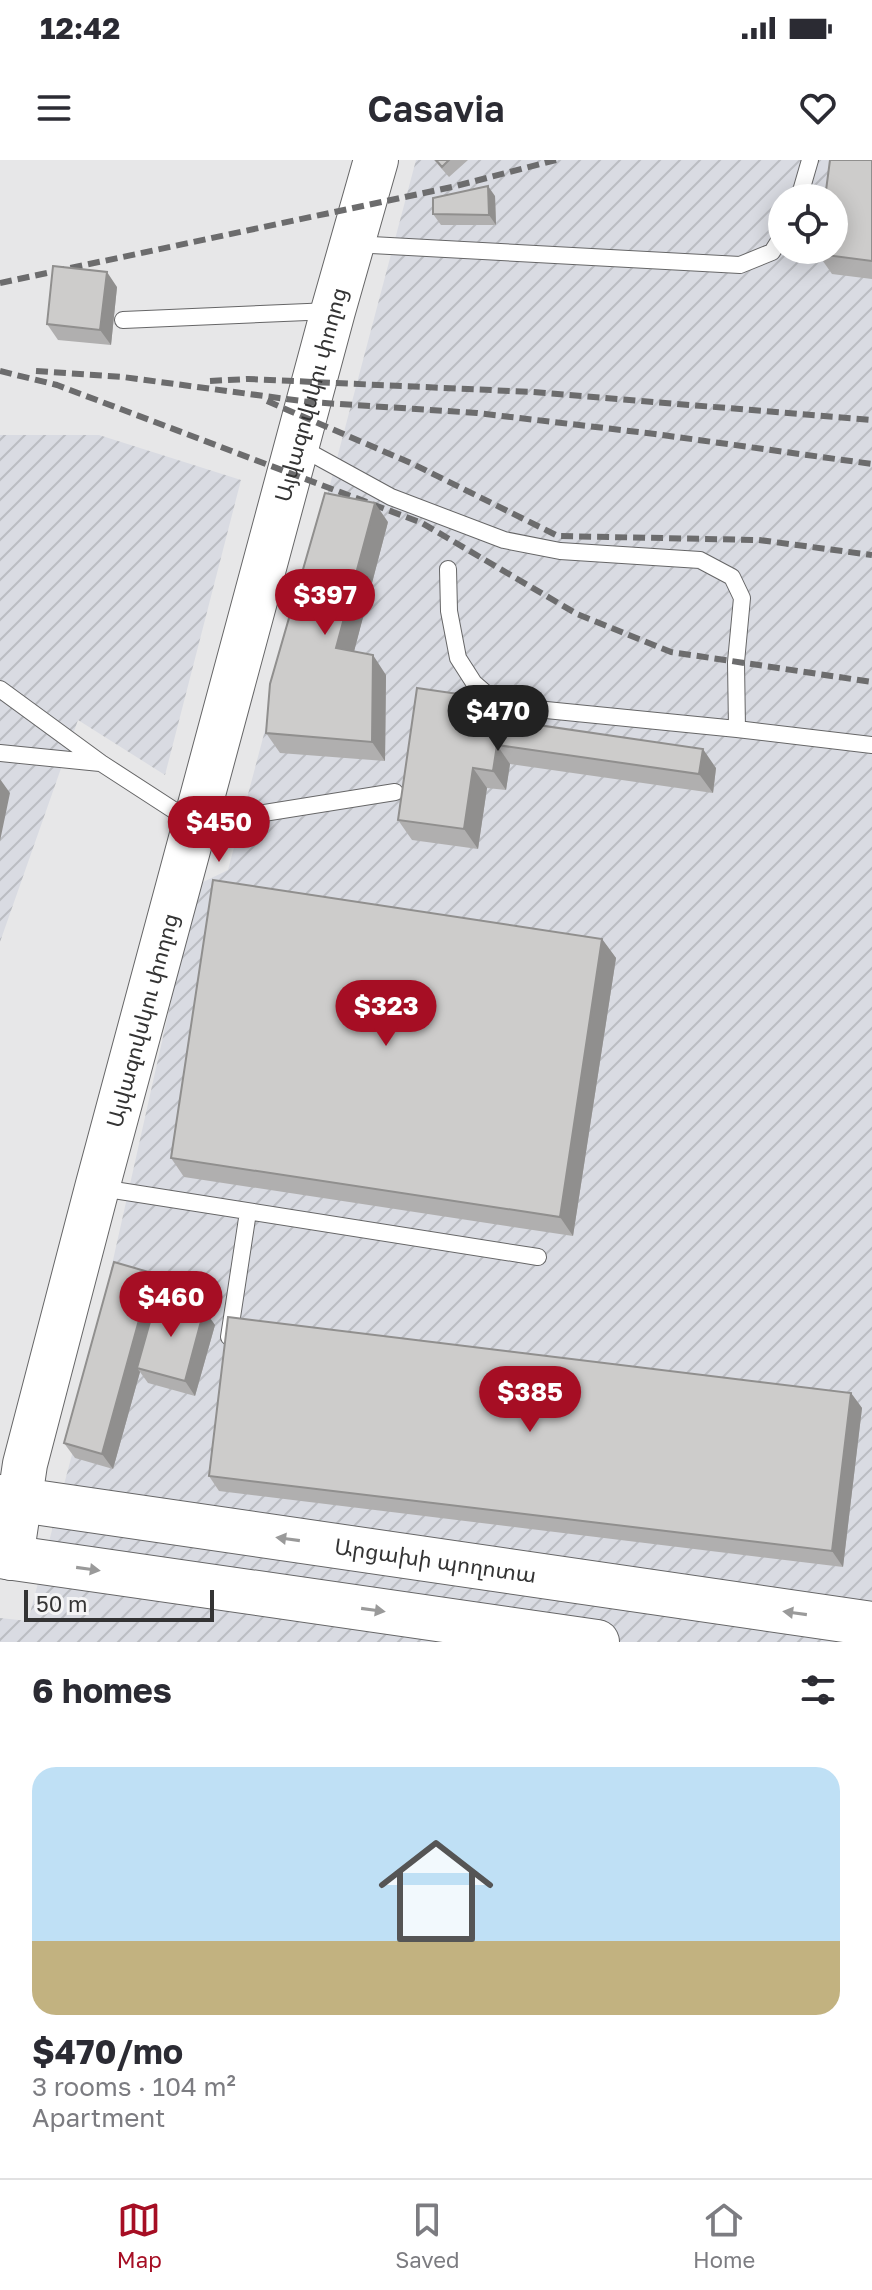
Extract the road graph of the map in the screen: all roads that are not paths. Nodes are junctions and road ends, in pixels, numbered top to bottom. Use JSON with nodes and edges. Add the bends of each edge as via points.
{"nodes":[{"id":1,"x":376,"y":160,"type":"edge"},
{"id":2,"x":810,"y":160,"type":"edge"},
{"id":3,"x":803,"y":184,"type":"edge"},
{"id":4,"x":352,"y":244,"type":"junction"},
{"id":5,"x":768,"y":254,"type":"edge"},
{"id":6,"x":333,"y":311,"type":"junction"},
{"id":7,"x":123,"y":320,"type":"dead end"},
{"id":8,"x":298,"y":446,"type":"junction"},
{"id":9,"x":448,"y":569,"type":"dead end"},
{"id":10,"x":0,"y":689,"type":"edge"},
{"id":11,"x":737,"y":729,"type":"junction"},
{"id":12,"x":872,"y":745,"type":"edge"},
{"id":13,"x":0,"y":753,"type":"edge"},
{"id":14,"x":101,"y":763,"type":"junction"},
{"id":15,"x":395,"y":792,"type":"dead end"},
{"id":16,"x":195,"y":824,"type":"junction"},
{"id":17,"x":97,"y":1188,"type":"junction"},
{"id":18,"x":248,"y":1212,"type":"junction"},
{"id":19,"x":538,"y":1257,"type":"dead end"},
{"id":20,"x":226,"y":1353,"type":"edge"},
{"id":21,"x":10,"y":1498,"type":"edge"},
{"id":22,"x":6,"y":1557,"type":"edge"},
{"id":23,"x":872,"y":1624,"type":"edge"},
{"id":24,"x":597,"y":1642,"type":"edge"}],
"edges":[{"from":1,"to":4,"type":"main road","name":"Այվազովսկու փողոց"},
{"from":2,"to":3,"type":"lane"},
{"from":4,"to":5,"type":"lane","via":[[740,265]]},
{"from":4,"to":6,"type":"main road","name":"Այվազովսկու փողոց"},
{"from":6,"to":7,"type":"lane"},
{"from":6,"to":8,"type":"main road","name":"Այվազովսկու փողոց"},
{"from":8,"to":11,"type":"lane","via":[[391,497],[504,540],[560,551],[700,560],[732,577],[742,598]]},
{"from":8,"to":16,"type":"main road","name":"Այվազովսկու փողոց"},
{"from":9,"to":11,"type":"lane","via":[[458,658],[474,683],[496,702]]},
{"from":10,"to":14,"type":"lane"},
{"from":11,"to":12,"type":"lane"},
{"from":13,"to":14,"type":"lane"},
{"from":14,"to":16,"type":"lane"},
{"from":15,"to":16,"type":"lane"},
{"from":16,"to":17,"type":"main road","name":"Այվազովսկու փողոց"},
{"from":17,"to":18,"type":"lane"},
{"from":17,"to":21,"type":"main road","name":"Այվազովսկու փողոց","via":[[25,1464]]},
{"from":18,"to":19,"type":"lane"},
{"from":18,"to":20,"type":"lane"},
{"from":21,"to":22,"type":"main road","name":"Այվազովսկու փողոց"},
{"from":23,"to":21,"type":"main road","name":"Արցախի պողոտա","one_way":true},
{"from":22,"to":24,"type":"main road","one_way":true}]}
